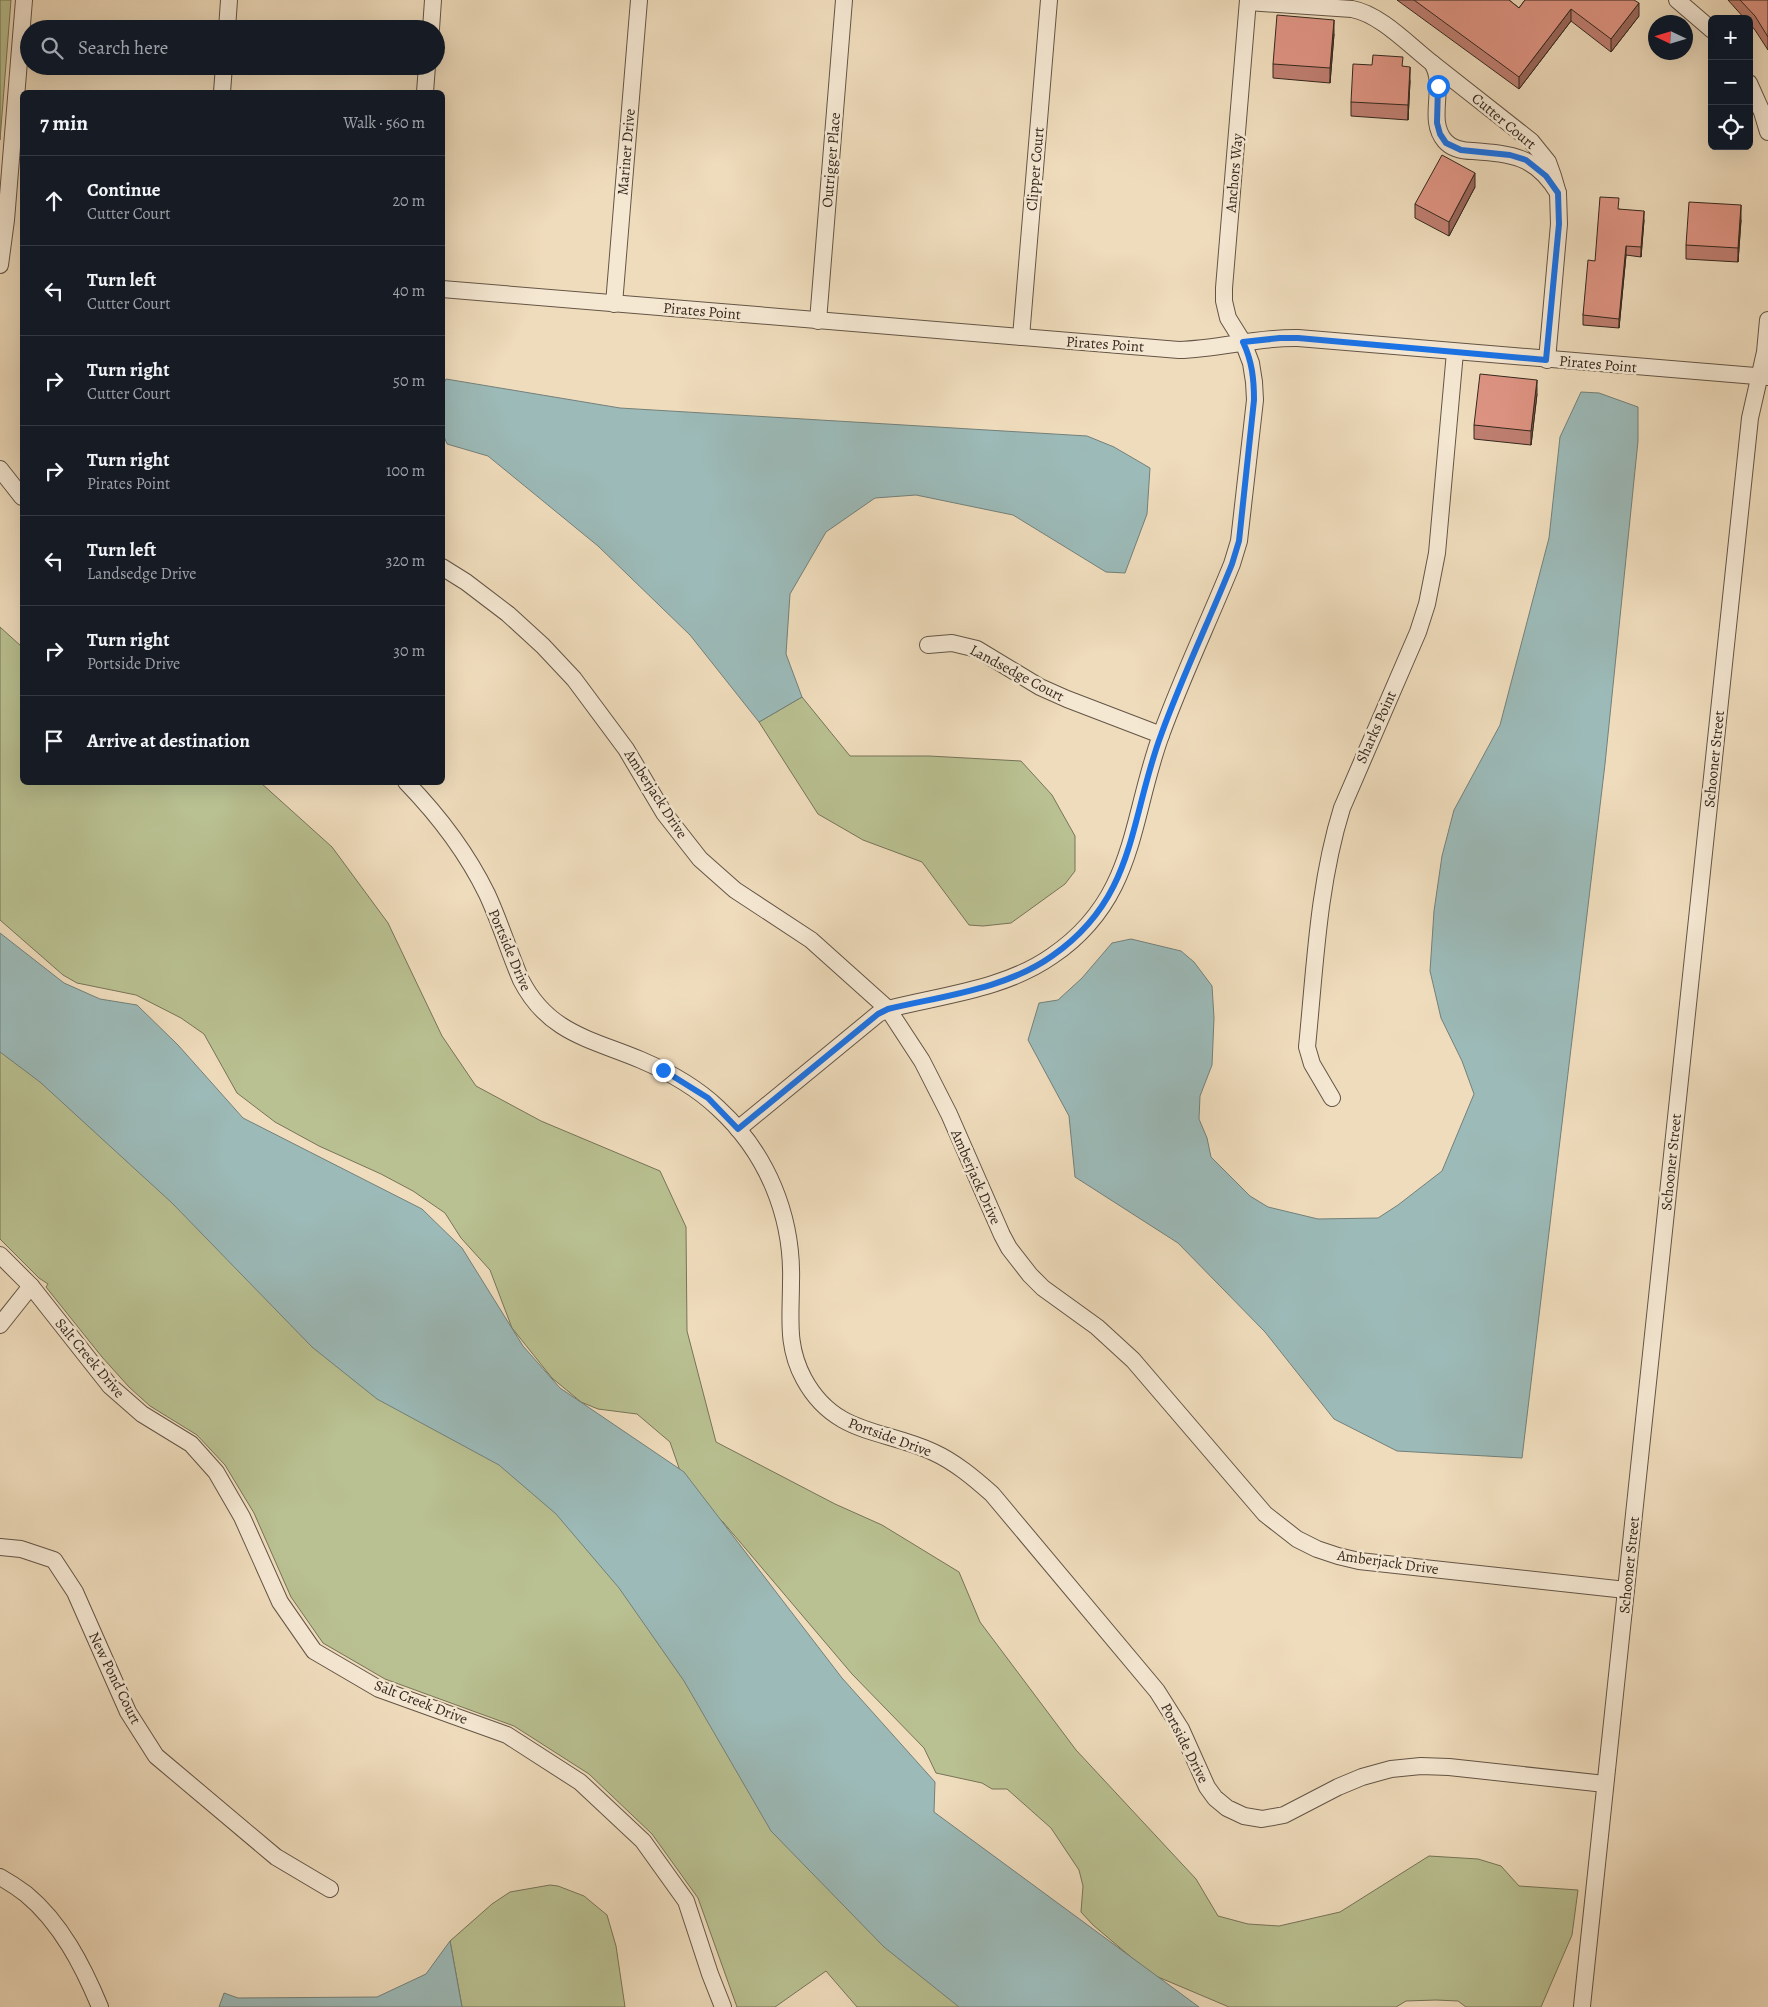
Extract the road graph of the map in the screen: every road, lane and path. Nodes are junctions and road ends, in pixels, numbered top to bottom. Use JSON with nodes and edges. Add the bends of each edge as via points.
{"nodes":[{"id":1,"x":24,"y":0,"type":"edge"},
{"id":2,"x":229,"y":0,"type":"edge"},
{"id":3,"x":433,"y":0,"type":"edge"},
{"id":4,"x":639,"y":0,"type":"edge"},
{"id":5,"x":844,"y":0,"type":"edge"},
{"id":6,"x":1049,"y":0,"type":"edge"},
{"id":7,"x":1678,"y":0,"type":"edge"},
{"id":8,"x":1248,"y":1,"type":"edge"},
{"id":9,"x":22,"y":20,"type":"edge"},
{"id":10,"x":228,"y":20,"type":"edge"},
{"id":11,"x":432,"y":20,"type":"edge"},
{"id":12,"x":1708,"y":26,"type":"edge"},
{"id":13,"x":20,"y":47,"type":"edge"},
{"id":14,"x":1432,"y":63,"type":"junction"},
{"id":15,"x":223,"y":75,"type":"edge"},
{"id":16,"x":427,"y":75,"type":"edge"},
{"id":17,"x":222,"y":90,"type":"edge"},
{"id":18,"x":425,"y":90,"type":"edge"},
{"id":19,"x":1753,"y":92,"type":"edge"},
{"id":20,"x":1768,"y":132,"type":"edge"},
{"id":21,"x":1558,"y":193,"type":"junction"},
{"id":22,"x":0,"y":265,"type":"edge"},
{"id":23,"x":445,"y":289,"type":"edge"},
{"id":24,"x":614,"y":304,"type":"junction"},
{"id":25,"x":1768,"y":320,"type":"edge"},
{"id":26,"x":818,"y":321,"type":"junction"},
{"id":27,"x":1021,"y":337,"type":"junction"},
{"id":28,"x":1243,"y":342,"type":"junction"},
{"id":29,"x":1455,"y":352,"type":"junction"},
{"id":30,"x":1546,"y":360,"type":"junction"},
{"id":31,"x":1764,"y":377,"type":"edge"},
{"id":32,"x":0,"y":469,"type":"edge"},
{"id":33,"x":20,"y":494,"type":"edge"},
{"id":34,"x":445,"y":569,"type":"edge"},
{"id":35,"x":928,"y":645,"type":"dead end"},
{"id":36,"x":1161,"y":735,"type":"junction"},
{"id":37,"x":409,"y":785,"type":"edge"},
{"id":38,"x":888,"y":1009,"type":"junction"},
{"id":39,"x":1332,"y":1098,"type":"dead end"},
{"id":40,"x":738,"y":1129,"type":"junction"},
{"id":41,"x":0,"y":1255,"type":"edge"},
{"id":42,"x":31,"y":1286,"type":"junction"},
{"id":43,"x":0,"y":1325,"type":"edge"},
{"id":44,"x":0,"y":1547,"type":"edge"},
{"id":45,"x":1626,"y":1590,"type":"junction"},
{"id":46,"x":1605,"y":1784,"type":"junction"},
{"id":47,"x":0,"y":1877,"type":"edge"},
{"id":48,"x":330,"y":1890,"type":"dead end"},
{"id":49,"x":1582,"y":2006,"type":"dead end"},
{"id":50,"x":100,"y":2007,"type":"edge"},
{"id":51,"x":724,"y":2007,"type":"edge"}],
"edges":[{"from":1,"to":9,"type":"street"},
{"from":2,"to":10,"type":"street"},
{"from":3,"to":11,"type":"street"},
{"from":4,"to":24,"type":"street","name":"Mariner Drive"},
{"from":5,"to":26,"type":"street","name":"Outrigger Place"},
{"from":6,"to":27,"type":"street","name":"Clipper Court"},
{"from":7,"to":12,"type":"street"},
{"from":8,"to":14,"type":"street","name":"Cutter Court","via":[[1362,12]]},
{"from":8,"to":28,"type":"street","name":"Anchors Way","via":[[1224,294],[1228,318]]},
{"from":13,"to":22,"type":"street"},
{"from":14,"to":21,"type":"street","name":"Cutter Court","via":[[1531,141],[1548,162]]},
{"from":14,"to":21,"type":"street","name":"Cutter Court","via":[[1438,76],[1438,129],[1446,143],[1461,150],[1510,155],[1526,160],[1546,176]]},
{"from":15,"to":17,"type":"street"},
{"from":16,"to":18,"type":"street"},
{"from":19,"to":20,"type":"street"},
{"from":21,"to":30,"type":"street","name":"Cutter Court","via":[[1559,224]]},
{"from":23,"to":24,"type":"street","name":"Pirates Point"},
{"from":24,"to":26,"type":"street","name":"Pirates Point"},
{"from":25,"to":31,"type":"street","name":"Schooner Street"},
{"from":26,"to":27,"type":"street","name":"Pirates Point"},
{"from":27,"to":28,"type":"street","name":"Pirates Point","via":[[1179,350]]},
{"from":28,"to":29,"type":"street","name":"Pirates Point","via":[[1298,338]]},
{"from":28,"to":36,"type":"street","name":"Anchors Way","via":[[1251,363],[1254,400],[1239,541]]},
{"from":29,"to":30,"type":"street","name":"Pirates Point"},
{"from":29,"to":39,"type":"street","name":"Sharks Point","via":[[1437,553],[1427,604],[1342,808],[1324,884],[1307,1046],[1312,1064]]},
{"from":30,"to":31,"type":"street","name":"Pirates Point"},
{"from":31,"to":45,"type":"street","name":"Schooner Street","via":[[1749,427]]},
{"from":32,"to":33,"type":"street"},
{"from":34,"to":38,"type":"street","name":"Amberjack Drive","via":[[508,614],[574,679],[626,749],[664,813],[700,859],[734,890],[811,940]]},
{"from":35,"to":36,"type":"street","name":"Landsedge Court","via":[[952,642],[977,649],[1040,687]]},
{"from":36,"to":38,"type":"street","name":"Anchors Way","via":[[1120,874],[1102,908],[1080,933],[1051,957],[1009,980]]},
{"from":37,"to":40,"type":"street","name":"Portside Drive","via":[[434,813],[474,870],[487,894],[520,980],[545,1014],[580,1037],[680,1079],[708,1098]]},
{"from":38,"to":40,"type":"street"},
{"from":38,"to":45,"type":"street","name":"Amberjack Drive","via":[[922,1060],[1002,1235],[1020,1264],[1043,1288],[1097,1327],[1133,1360],[1265,1514],[1279,1526],[1317,1549],[1360,1561]]},
{"from":40,"to":46,"type":"street","name":"Portside Drive","via":[[765,1169],[781,1204],[791,1260],[789,1331],[794,1356],[804,1380],[837,1416],[857,1428],[934,1452],[992,1494],[1157,1691],[1181,1729],[1207,1787],[1227,1808],[1244,1816],[1284,1815],[1362,1777],[1421,1766]]},
{"from":41,"to":42,"type":"street","name":"Salt Creek Drive"},
{"from":42,"to":43,"type":"street"},
{"from":42,"to":51,"type":"street","name":"Salt Creek Drive","via":[[110,1386],[142,1414],[191,1444],[216,1472],[242,1516],[280,1602],[314,1651],[379,1689],[508,1735],[580,1782],[643,1841],[686,1901]]},
{"from":44,"to":48,"type":"street","name":"New Pond Court","via":[[21,1549],[54,1560],[74,1592],[128,1712],[156,1756],[276,1857]]},
{"from":45,"to":46,"type":"street","name":"Schooner Street"},
{"from":46,"to":49,"type":"street","name":"Schooner Street"},
{"from":47,"to":50,"type":"street","via":[[26,1895],[51,1919],[88,1978]]}]}
